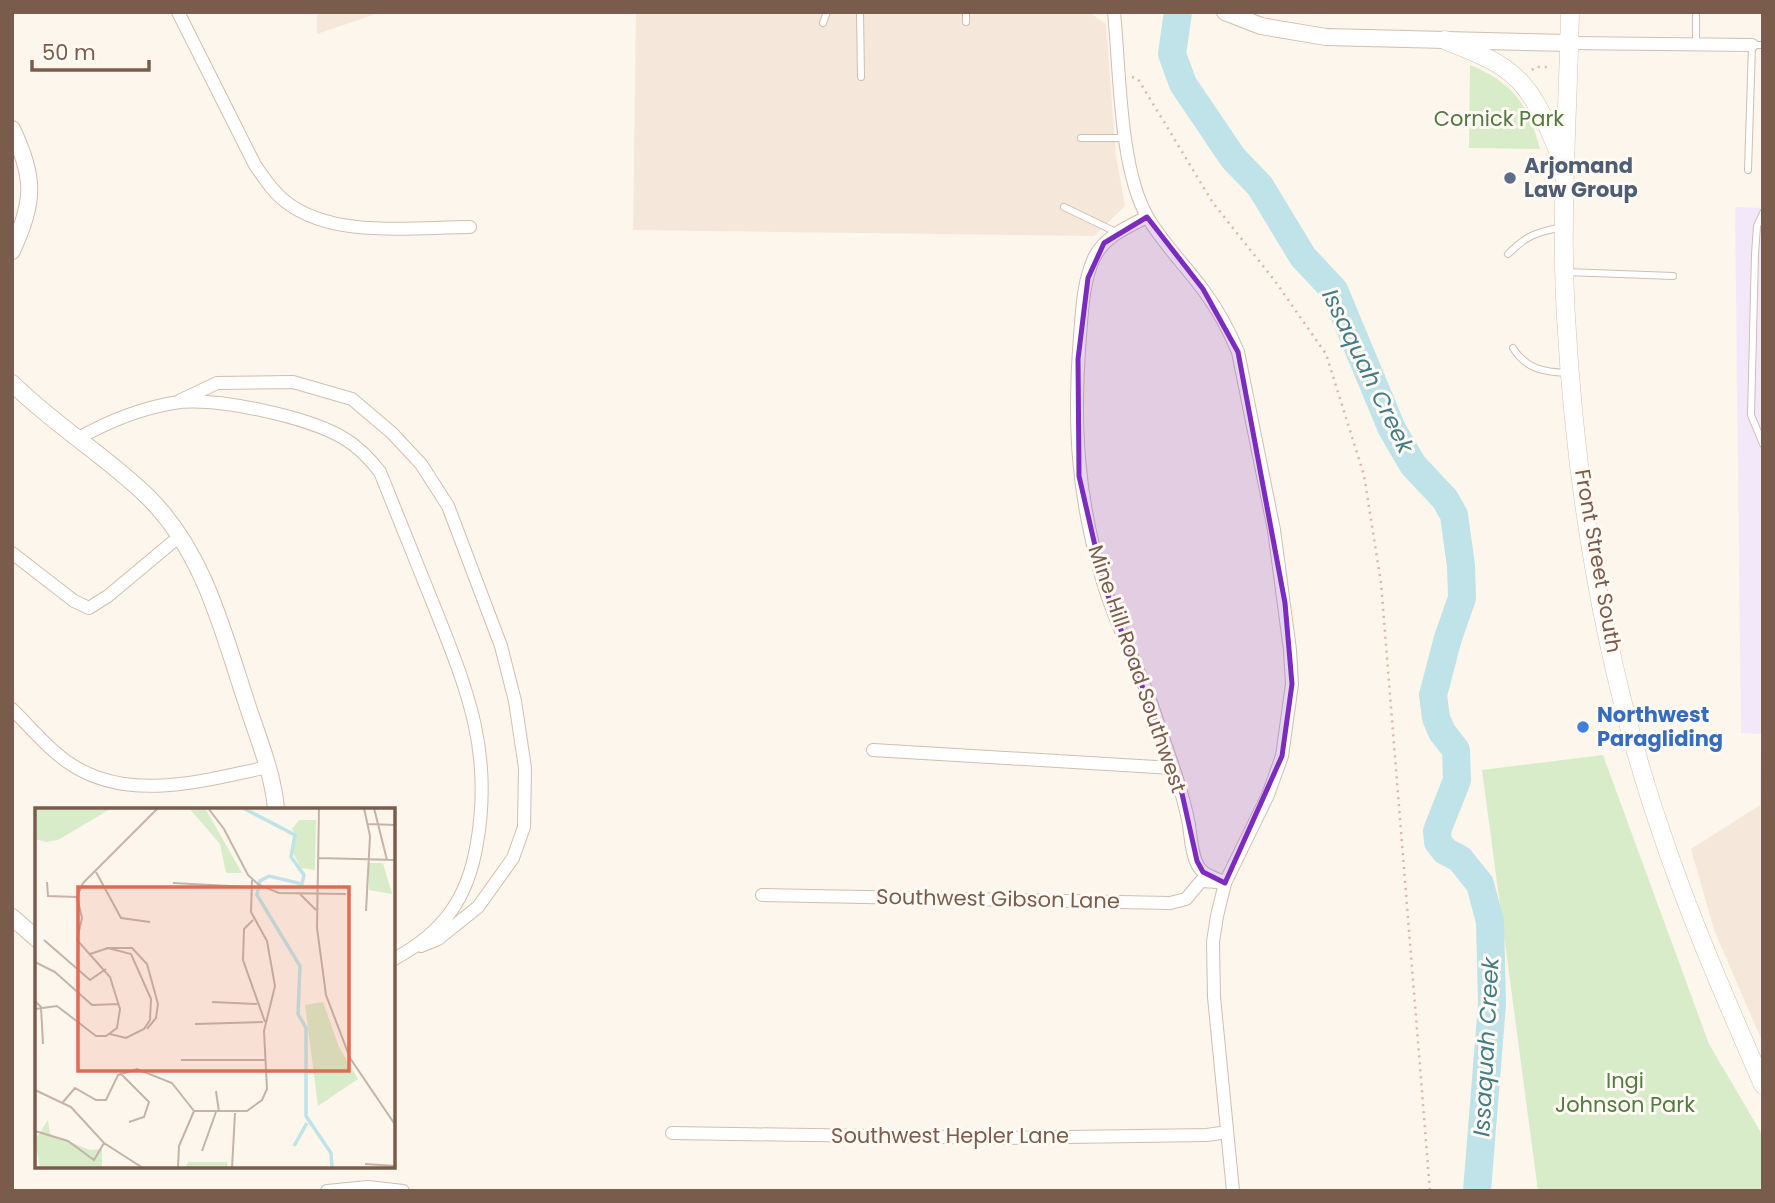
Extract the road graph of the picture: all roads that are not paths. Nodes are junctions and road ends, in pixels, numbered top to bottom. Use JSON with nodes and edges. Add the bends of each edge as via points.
{"nodes":[{"id":1,"x":178,"y":12,"type":"edge"},
{"id":2,"x":827,"y":12,"type":"edge"},
{"id":3,"x":860,"y":12,"type":"edge"},
{"id":4,"x":966,"y":12,"type":"edge"},
{"id":5,"x":1114,"y":12,"type":"edge"},
{"id":6,"x":1225,"y":12,"type":"edge"},
{"id":7,"x":1570,"y":12,"type":"edge"},
{"id":8,"x":1696,"y":12,"type":"edge"},
{"id":9,"x":966,"y":22,"type":"dead end"},
{"id":10,"x":822,"y":23,"type":"dead end"},
{"id":11,"x":1445,"y":40,"type":"junction"},
{"id":12,"x":1569,"y":44,"type":"junction"},
{"id":13,"x":1696,"y":44,"type":"junction"},
{"id":14,"x":1757,"y":45,"type":"edge"},
{"id":15,"x":861,"y":77,"type":"dead end"},
{"id":16,"x":12,"y":129,"type":"edge"},
{"id":17,"x":1081,"y":138,"type":"dead end"},
{"id":18,"x":1125,"y":138,"type":"junction"},
{"id":19,"x":1566,"y":168,"type":"junction"},
{"id":20,"x":1748,"y":170,"type":"dead end"},
{"id":21,"x":1064,"y":207,"type":"dead end"},
{"id":22,"x":1763,"y":213,"type":"edge"},
{"id":23,"x":1147,"y":217,"type":"junction"},
{"id":24,"x":1565,"y":227,"type":"junction"},
{"id":25,"x":470,"y":228,"type":"dead end"},
{"id":26,"x":1118,"y":233,"type":"junction"},
{"id":27,"x":12,"y":251,"type":"edge"},
{"id":28,"x":1508,"y":254,"type":"dead end"},
{"id":29,"x":1564,"y":271,"type":"junction"},
{"id":30,"x":1672,"y":276,"type":"dead end"},
{"id":31,"x":1513,"y":348,"type":"dead end"},
{"id":32,"x":1571,"y":373,"type":"junction"},
{"id":33,"x":12,"y":383,"type":"edge"},
{"id":34,"x":174,"y":403,"type":"junction"},
{"id":35,"x":77,"y":439,"type":"junction"},
{"id":36,"x":1763,"y":444,"type":"edge"},
{"id":37,"x":181,"y":535,"type":"junction"},
{"id":38,"x":12,"y":553,"type":"edge"},
{"id":39,"x":12,"y":709,"type":"edge"},
{"id":40,"x":873,"y":750,"type":"dead end"},
{"id":41,"x":268,"y":767,"type":"junction"},
{"id":42,"x":1172,"y":768,"type":"junction"},
{"id":43,"x":276,"y":808,"type":"edge"},
{"id":44,"x":1225,"y":883,"type":"junction"},
{"id":45,"x":762,"y":895,"type":"dead end"},
{"id":46,"x":12,"y":917,"type":"edge"},
{"id":47,"x":35,"y":937,"type":"edge"},
{"id":48,"x":398,"y":956,"type":"edge"},
{"id":49,"x":1763,"y":1085,"type":"edge"},
{"id":50,"x":1227,"y":1132,"type":"junction"},
{"id":51,"x":672,"y":1133,"type":"dead end"},
{"id":52,"x":327,"y":1191,"type":"edge"},
{"id":53,"x":403,"y":1191,"type":"edge"},
{"id":54,"x":1233,"y":1191,"type":"edge"}],
"edges":[{"from":1,"to":25,"type":"street","via":[[254,164],[285,201],[321,221],[344,226]]},
{"from":2,"to":10,"type":"lane"},
{"from":3,"to":15,"type":"lane"},
{"from":4,"to":9,"type":"lane"},
{"from":5,"to":18,"type":"street"},
{"from":6,"to":11,"type":"street","via":[[1261,26],[1326,37]]},
{"from":7,"to":12,"type":"main road","name":"Front Street South"},
{"from":8,"to":13,"type":"lane"},
{"from":11,"to":12,"type":"street"},
{"from":11,"to":19,"type":"main road","via":[[1497,63],[1520,81]]},
{"from":12,"to":13,"type":"street"},
{"from":12,"to":19,"type":"main road","name":"Front Street South"},
{"from":13,"to":14,"type":"street"},
{"from":14,"to":20,"type":"lane"},
{"from":16,"to":27,"type":"street","via":[[22,149],[29,185],[26,219]]},
{"from":17,"to":18,"type":"lane"},
{"from":18,"to":23,"type":"street"},
{"from":19,"to":24,"type":"main road","name":"Front Street South"},
{"from":21,"to":26,"type":"lane"},
{"from":22,"to":36,"type":"lane","via":[[1755,254],[1751,415]]},
{"from":23,"to":26,"type":"street","name":"Mine Hill Road Southwest"},
{"from":23,"to":44,"type":"street","via":[[1203,289],[1238,352],[1286,615],[1292,684],[1282,755]]},
{"from":24,"to":28,"type":"lane","via":[[1538,231]]},
{"from":24,"to":29,"type":"main road","name":"Front Street South"},
{"from":26,"to":42,"type":"street","name":"Mine Hill Road Southwest","via":[[1094,257],[1082,312],[1076,437],[1079,476],[1104,585]]},
{"from":29,"to":30,"type":"lane"},
{"from":29,"to":32,"type":"main road","name":"Front Street South"},
{"from":31,"to":32,"type":"lane","via":[[1520,360],[1542,372]]},
{"from":32,"to":49,"type":"main road","name":"Front Street South","via":[[1589,528],[1628,719],[1666,848]]},
{"from":33,"to":35,"type":"street"},
{"from":34,"to":35,"type":"street","via":[[110,421]]},
{"from":34,"to":48,"type":"street","via":[[219,404],[317,426],[365,453],[380,472],[464,681],[477,731],[483,789],[473,868],[462,897],[434,930]]},
{"from":34,"to":48,"type":"street","via":[[217,383],[293,382],[352,399],[421,464],[448,506],[501,646],[515,701],[525,768],[524,827],[513,858],[478,907],[438,939]]},
{"from":35,"to":37,"type":"street","via":[[149,497]]},
{"from":37,"to":38,"type":"street","via":[[89,608]]},
{"from":37,"to":41,"type":"street","via":[[207,586]]},
{"from":39,"to":41,"type":"street","via":[[71,764],[110,780],[185,785]]},
{"from":40,"to":42,"type":"street"},
{"from":41,"to":43,"type":"street"},
{"from":42,"to":44,"type":"street","name":"Mine Hill Road Southwest","via":[[1200,869]]},
{"from":44,"to":45,"type":"street","name":"Southwest Gibson Lane","via":[[1201,881],[1186,899],[1170,902]]},
{"from":44,"to":50,"type":"street","via":[[1212,969]]},
{"from":46,"to":47,"type":"street"},
{"from":50,"to":51,"type":"street","name":"Southwest Hepler Lane","via":[[1004,1138]]},
{"from":50,"to":54,"type":"street"},
{"from":52,"to":53,"type":"street","via":[[368,1187]]}]}
